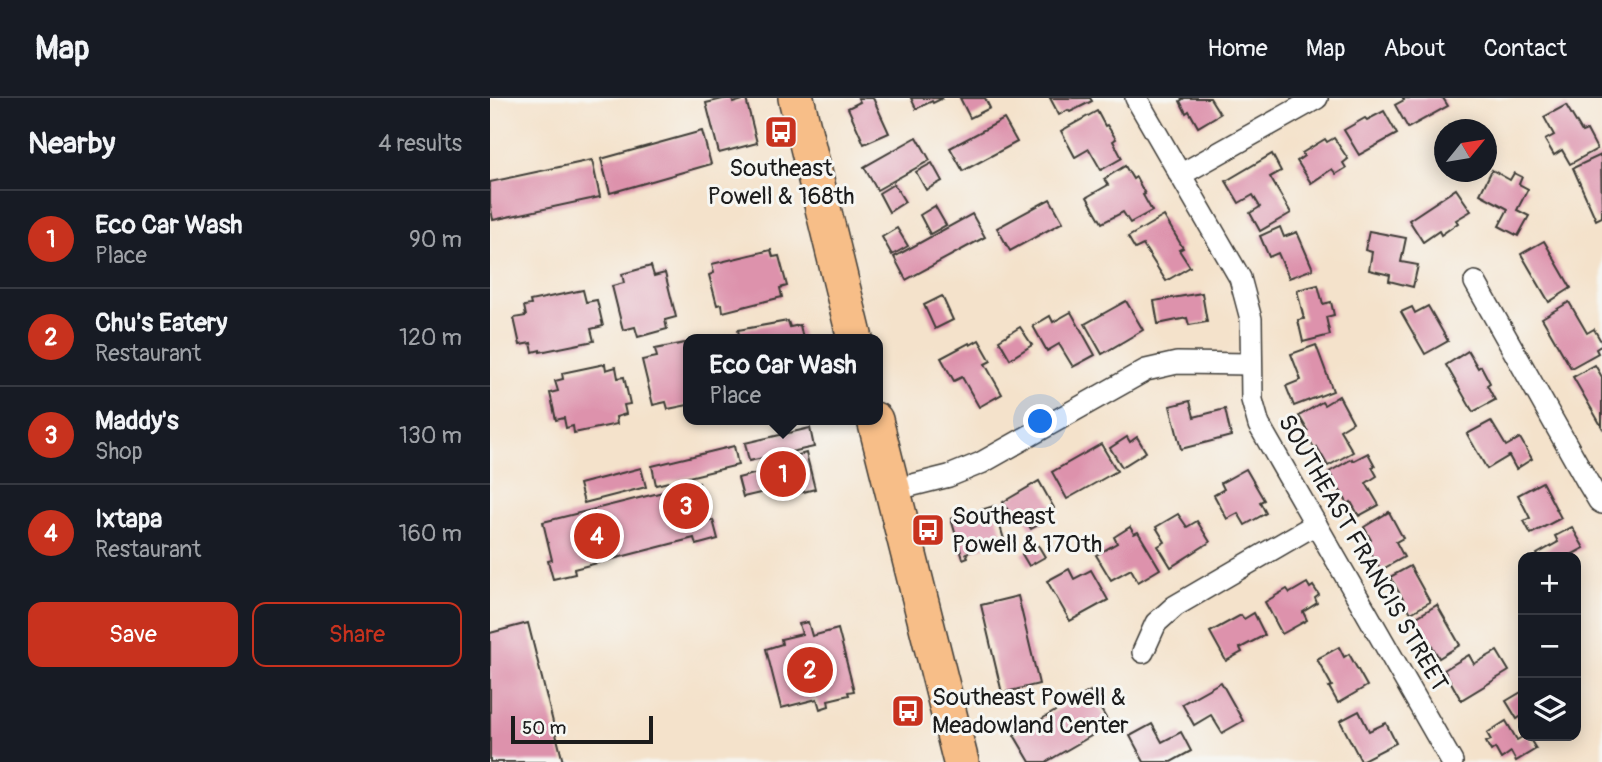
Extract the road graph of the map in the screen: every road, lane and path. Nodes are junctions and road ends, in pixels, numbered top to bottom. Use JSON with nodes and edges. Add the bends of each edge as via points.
{"nodes":[{"id":1,"x":796,"y":98,"type":"edge"},
{"id":2,"x":1136,"y":98,"type":"edge"},
{"id":3,"x":1317,"y":98,"type":"edge"},
{"id":4,"x":1180,"y":175,"type":"junction"},
{"id":5,"x":1475,"y":282,"type":"dead end"},
{"id":6,"x":854,"y":334,"type":"edge"},
{"id":7,"x":1251,"y":364,"type":"junction"},
{"id":8,"x":876,"y":425,"type":"edge"},
{"id":9,"x":892,"y":490,"type":"junction"},
{"id":10,"x":1602,"y":503,"type":"edge"},
{"id":11,"x":1316,"y":524,"type":"junction"},
{"id":12,"x":1143,"y":652,"type":"dead end"},
{"id":13,"x":961,"y":762,"type":"edge"},
{"id":14,"x":1452,"y":762,"type":"edge"}],
"edges":[{"from":1,"to":6,"type":"main road"},
{"from":2,"to":4,"type":"street","name":"SOUTHEAST FRANCIS STREET"},
{"from":3,"to":4,"type":"street"},
{"from":4,"to":7,"type":"street","name":"SOUTHEAST FRANCIS STREET","via":[[1240,278],[1251,318]]},
{"from":5,"to":10,"type":"street"},
{"from":7,"to":9,"type":"street","via":[[1177,363],[1146,370],[981,463]]},
{"from":7,"to":11,"type":"street","name":"SOUTHEAST FRANCIS STREET","via":[[1252,400],[1259,425]]},
{"from":8,"to":9,"type":"main road"},
{"from":9,"to":13,"type":"main road"},
{"from":11,"to":12,"type":"street","via":[[1175,606],[1156,623]]},
{"from":11,"to":14,"type":"street","name":"SOUTHEAST FRANCIS STREET"}]}
